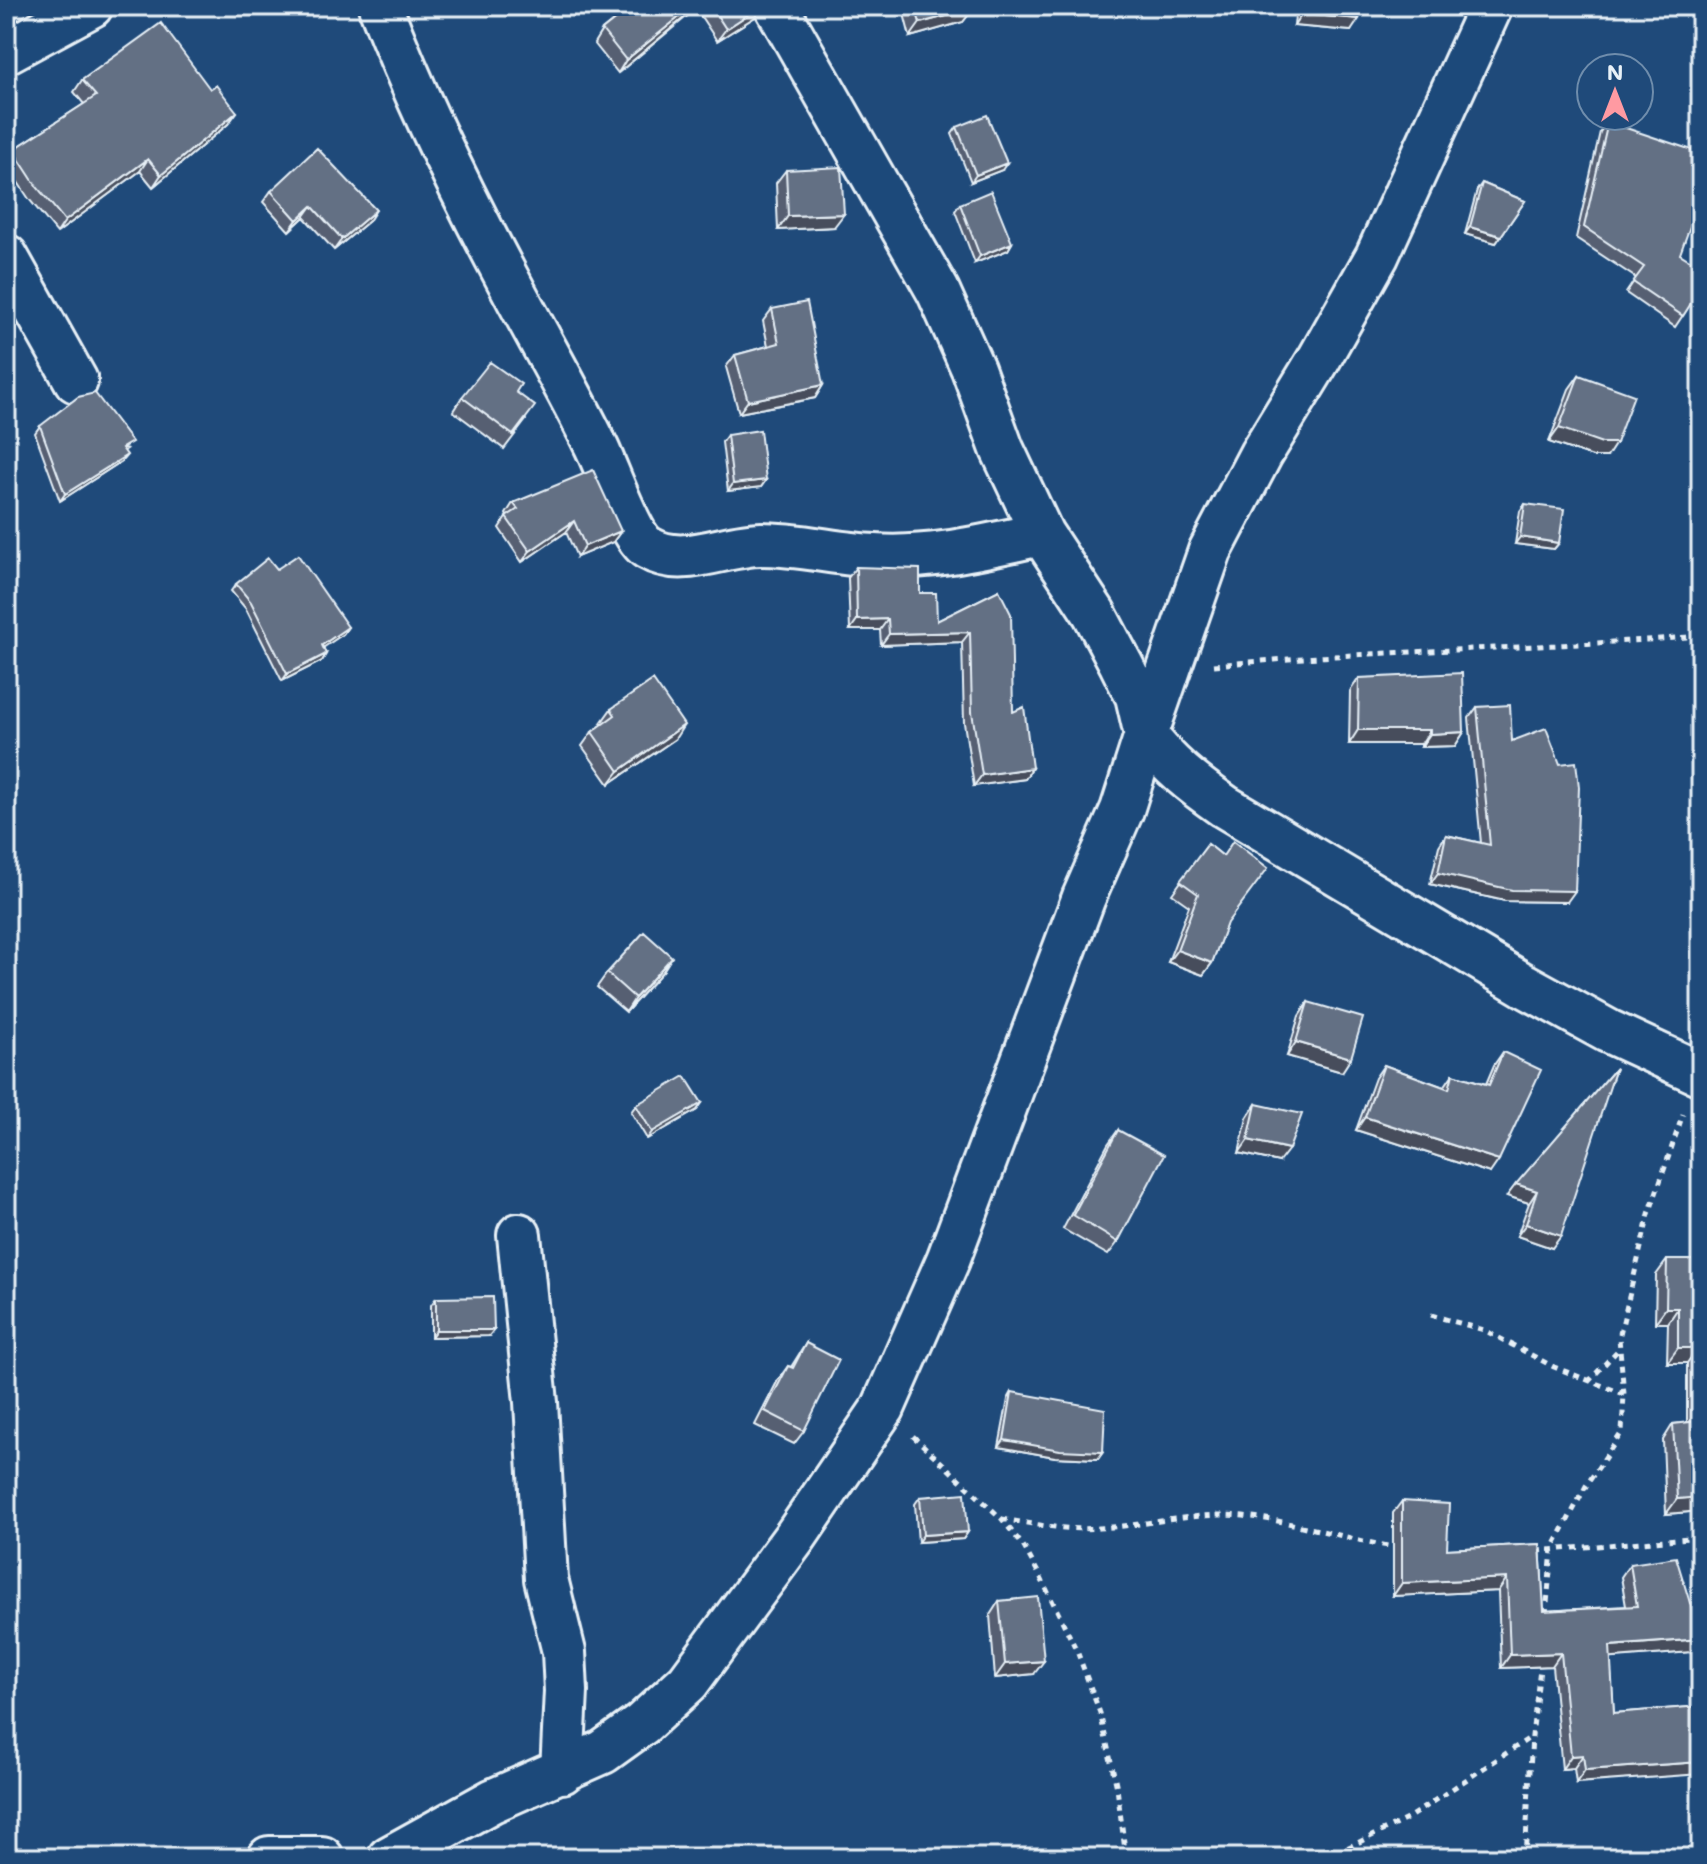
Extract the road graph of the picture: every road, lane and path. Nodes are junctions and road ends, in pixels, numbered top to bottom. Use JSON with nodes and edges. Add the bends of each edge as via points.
{"nodes":[{"id":1,"x":91,"y":6,"type":"edge"},
{"id":2,"x":380,"y":6,"type":"edge"},
{"id":3,"x":776,"y":6,"type":"edge"},
{"id":4,"x":1491,"y":6,"type":"edge"},
{"id":5,"x":6,"y":52,"type":"edge"},
{"id":6,"x":6,"y":256,"type":"edge"},
{"id":7,"x":76,"y":381,"type":"dead end"},
{"id":8,"x":1042,"y":534,"type":"junction"},
{"id":9,"x":1701,"y":636,"type":"edge"},
{"id":10,"x":1169,"y":669,"type":"junction"},
{"id":11,"x":1146,"y":735,"type":"junction"},
{"id":12,"x":1699,"y":1073,"type":"edge"},
{"id":13,"x":519,"y":1235,"type":"dead end"},
{"id":14,"x":1431,"y":1315,"type":"dead end"},
{"id":15,"x":1619,"y":1349,"type":"junction"},
{"id":16,"x":1588,"y":1382,"type":"junction"},
{"id":17,"x":1624,"y":1394,"type":"junction"},
{"id":18,"x":883,"y":1408,"type":"junction"},
{"id":19,"x":1002,"y":1519,"type":"junction"},
{"id":20,"x":1701,"y":1537,"type":"edge"},
{"id":21,"x":1412,"y":1550,"type":"edge"},
{"id":22,"x":1552,"y":1550,"type":"junction"},
{"id":23,"x":1523,"y":1552,"type":"edge"},
{"id":24,"x":1545,"y":1621,"type":"edge"},
{"id":25,"x":1542,"y":1650,"type":"edge"},
{"id":26,"x":1532,"y":1736,"type":"junction"},
{"id":27,"x":562,"y":1772,"type":"junction"},
{"id":28,"x":269,"y":1858,"type":"edge"},
{"id":29,"x":322,"y":1858,"type":"edge"},
{"id":30,"x":389,"y":1858,"type":"edge"},
{"id":31,"x":1126,"y":1858,"type":"edge"},
{"id":32,"x":1326,"y":1858,"type":"edge"},
{"id":33,"x":1525,"y":1858,"type":"edge"}],
"edges":[{"from":1,"to":5,"type":"street"},
{"from":2,"to":8,"type":"street","via":[[508,280],[646,547],[694,557],[759,544],[915,556]]},
{"from":3,"to":8,"type":"street","via":[[938,291]]},
{"from":4,"to":10,"type":"street","via":[[1377,256],[1210,551]]},
{"from":6,"to":7,"type":"street"},
{"from":8,"to":11,"type":"street","via":[[1121,664],[1137,696]]},
{"from":9,"to":10,"type":"path"},
{"from":10,"to":11,"type":"street"},
{"from":11,"to":12,"type":"street","via":[[1185,779],[1224,806],[1524,985]]},
{"from":11,"to":18,"type":"street","via":[[1127,798],[1084,897],[948,1260]]},
{"from":12,"to":15,"type":"path","via":[[1649,1214]]},
{"from":13,"to":27,"type":"street","via":[[546,1579],[564,1652]]},
{"from":14,"to":16,"type":"path","via":[[1484,1330]]},
{"from":15,"to":16,"type":"path"},
{"from":15,"to":17,"type":"path"},
{"from":16,"to":17,"type":"path"},
{"from":17,"to":22,"type":"path","via":[[1622,1432]]},
{"from":18,"to":19,"type":"path"},
{"from":18,"to":27,"type":"street","via":[[688,1682],[603,1752]]},
{"from":19,"to":21,"type":"path","via":[[1095,1529],[1218,1515],[1261,1517]]},
{"from":19,"to":31,"type":"path","via":[[1040,1576],[1100,1713]]},
{"from":20,"to":22,"type":"path"},
{"from":22,"to":23,"type":"path"},
{"from":22,"to":24,"type":"path"},
{"from":25,"to":26,"type":"path"},
{"from":26,"to":32,"type":"path","via":[[1405,1820]]},
{"from":26,"to":33,"type":"path"},
{"from":27,"to":30,"type":"street","via":[[492,1801]]},
{"from":28,"to":29,"type":"street"}]}
